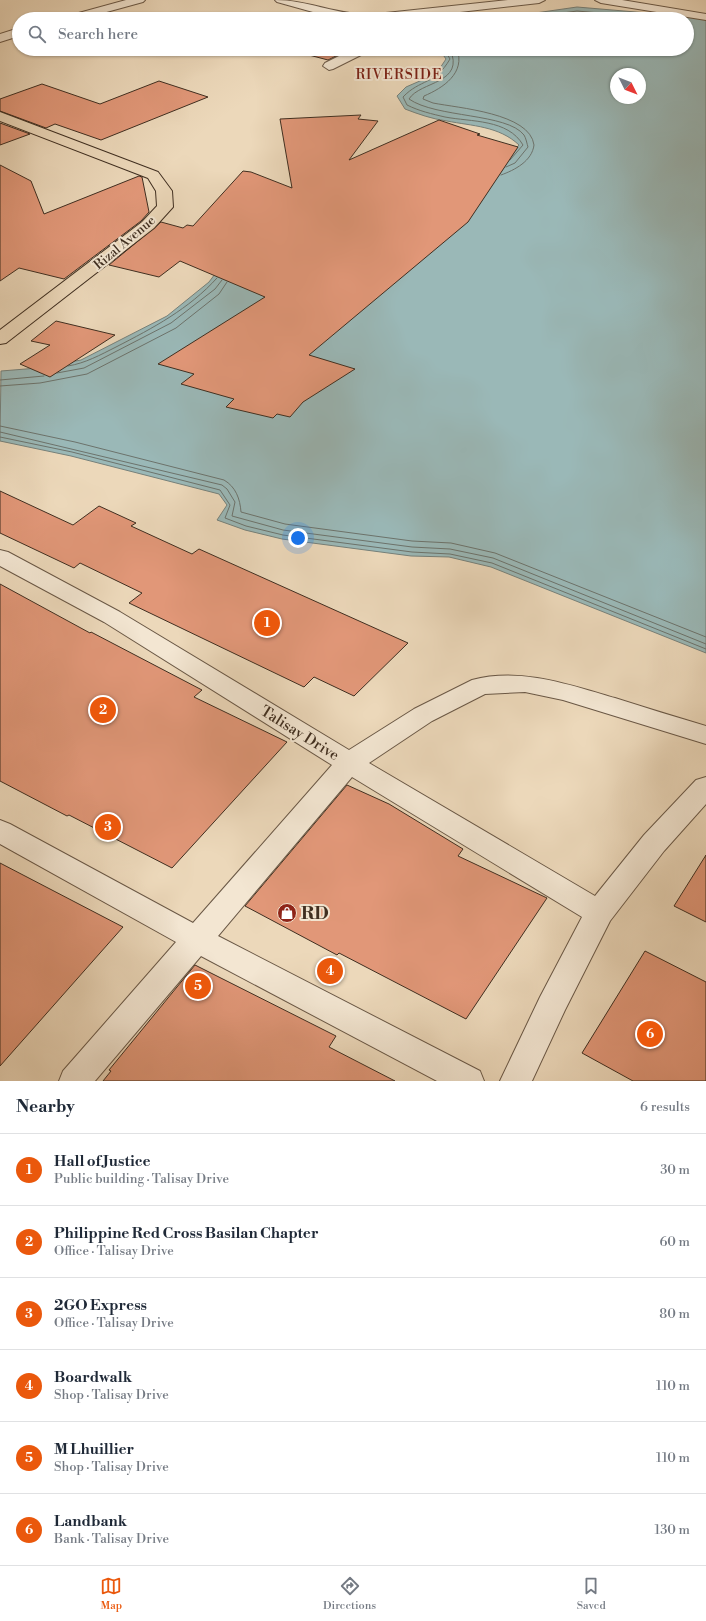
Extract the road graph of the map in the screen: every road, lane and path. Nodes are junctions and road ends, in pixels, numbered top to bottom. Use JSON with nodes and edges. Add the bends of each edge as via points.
{"nodes":[{"id":1,"x":139,"y":0,"type":"edge"},
{"id":2,"x":281,"y":0,"type":"edge"},
{"id":3,"x":539,"y":0,"type":"edge"},
{"id":4,"x":601,"y":0,"type":"edge"},
{"id":5,"x":94,"y":12,"type":"edge"},
{"id":6,"x":326,"y":12,"type":"edge"},
{"id":7,"x":431,"y":12,"type":"edge"},
{"id":8,"x":675,"y":12,"type":"edge"},
{"id":9,"x":694,"y":15,"type":"edge"},
{"id":10,"x":706,"y":17,"type":"edge"},
{"id":11,"x":12,"y":34,"type":"edge"},
{"id":12,"x":0,"y":38,"type":"edge"},
{"id":13,"x":349,"y":56,"type":"edge"},
{"id":14,"x":329,"y":66,"type":"dead end"},
{"id":15,"x":0,"y":116,"type":"edge"},
{"id":16,"x":0,"y":339,"type":"edge"},
{"id":17,"x":0,"y":558,"type":"edge"},
{"id":18,"x":706,"y":735,"type":"edge"},
{"id":19,"x":349,"y":763,"type":"junction"},
{"id":20,"x":706,"y":787,"type":"edge"},
{"id":21,"x":0,"y":831,"type":"edge"},
{"id":22,"x":599,"y":913,"type":"junction"},
{"id":23,"x":198,"y":940,"type":"junction"},
{"id":24,"x":75,"y":1081,"type":"edge"},
{"id":25,"x":468,"y":1081,"type":"edge"},
{"id":26,"x":516,"y":1081,"type":"edge"}],
"edges":[{"from":1,"to":5,"type":"street"},
{"from":2,"to":6,"type":"street"},
{"from":3,"to":7,"type":"street"},
{"from":4,"to":8,"type":"street"},
{"from":9,"to":10,"type":"street"},
{"from":11,"to":12,"type":"street"},
{"from":13,"to":14,"type":"street"},
{"from":15,"to":16,"type":"main road","name":"Rizal Avenue","via":[[153,174],[164,191],[165,207],[148,225]]},
{"from":17,"to":19,"type":"street","name":"Talisay Drive","via":[[112,617]]},
{"from":18,"to":19,"type":"street","via":[[565,692],[525,684],[481,686],[423,715]]},
{"from":19,"to":22,"type":"street","name":"Talisay Drive"},
{"from":19,"to":23,"type":"street"},
{"from":20,"to":22,"type":"street","via":[[654,843]]},
{"from":21,"to":23,"type":"street"},
{"from":22,"to":26,"type":"street"},
{"from":23,"to":24,"type":"street"},
{"from":23,"to":25,"type":"street"}]}
